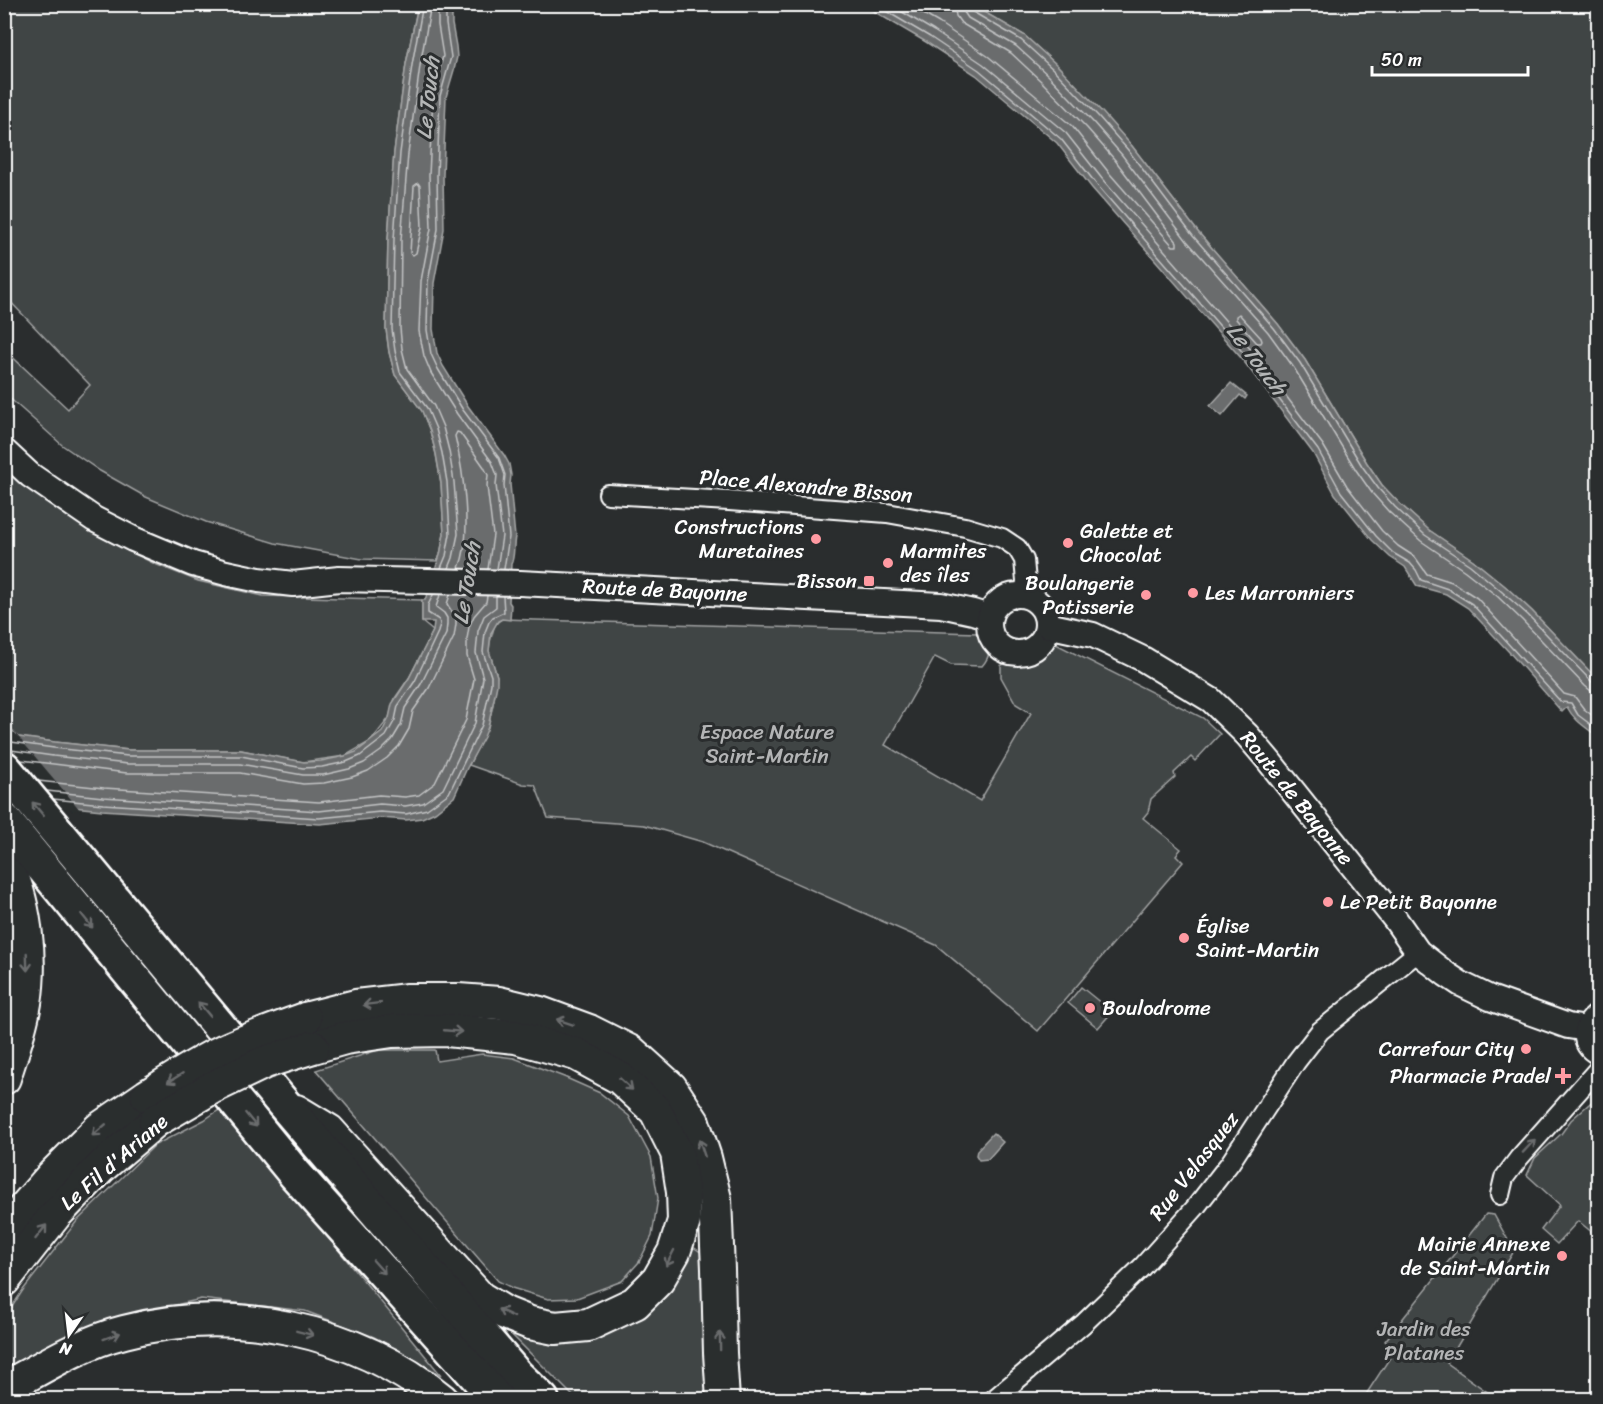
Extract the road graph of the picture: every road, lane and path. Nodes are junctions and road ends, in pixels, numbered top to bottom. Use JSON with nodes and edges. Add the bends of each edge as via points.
{"nodes":[{"id":1,"x":4,"y":433,"type":"edge"},
{"id":2,"x":4,"y":451,"type":"edge"},
{"id":3,"x":608,"y":495,"type":"dead end"},
{"id":4,"x":339,"y":579,"type":"junction"},
{"id":5,"x":1024,"y":595,"type":"junction"},
{"id":6,"x":989,"y":617,"type":"junction"},
{"id":7,"x":1047,"y":625,"type":"junction"},
{"id":8,"x":4,"y":768,"type":"edge"},
{"id":9,"x":4,"y":820,"type":"edge"},
{"id":10,"x":6,"y":861,"type":"edge"},
{"id":11,"x":1418,"y":952,"type":"junction"},
{"id":12,"x":1593,"y":1023,"type":"edge"},
{"id":13,"x":309,"y":1033,"type":"junction"},
{"id":14,"x":1599,"y":1052,"type":"edge"},
{"id":15,"x":1599,"y":1069,"type":"edge"},
{"id":16,"x":4,"y":1078,"type":"edge"},
{"id":17,"x":282,"y":1102,"type":"junction"},
{"id":18,"x":151,"y":1108,"type":"junction"},
{"id":19,"x":1500,"y":1195,"type":"dead end"},
{"id":20,"x":4,"y":1234,"type":"edge"},
{"id":21,"x":4,"y":1280,"type":"edge"},
{"id":22,"x":4,"y":1390,"type":"edge"},
{"id":23,"x":442,"y":1400,"type":"edge"},
{"id":24,"x":498,"y":1400,"type":"edge"},
{"id":25,"x":542,"y":1400,"type":"edge"},
{"id":26,"x":723,"y":1400,"type":"edge"},
{"id":27,"x":993,"y":1400,"type":"edge"}],
"edges":[{"from":1,"to":4,"type":"street","name":"Route de Bayonne","via":[[65,481],[148,530],[236,560]]},
{"from":2,"to":4,"type":"street","name":"Route de Bayonne","via":[[30,475],[94,519],[193,564],[282,583]]},
{"from":3,"to":5,"type":"street","name":"Place Alexandre Bisson","via":[[887,513],[965,527],[1002,538],[1017,548],[1024,560]]},
{"from":4,"to":6,"type":"street","name":"Route de Bayonne","via":[[520,583],[941,605]]},
{"from":5,"to":6,"type":"street","via":[[1002,599]]},
{"from":5,"to":7,"type":"street","via":[[1041,606]]},
{"from":6,"to":7,"type":"street","via":[[994,641],[1011,652],[1036,647]]},
{"from":7,"to":11,"type":"street","name":"Route de Bayonne","via":[[1093,635],[1143,659],[1211,700],[1269,761]]},
{"from":17,"to":8,"type":"highway","one_way":true},
{"from":9,"to":24,"type":"highway","one_way":true,"via":[[295,1174]]},
{"from":10,"to":16,"type":"highway","one_way":true,"via":[[23,919],[27,970],[20,1027]]},
{"from":11,"to":12,"type":"street","name":"Route de Bayonne","via":[[1446,975],[1490,998],[1568,1026]]},
{"from":11,"to":27,"type":"street","name":"Rue Velasquez","via":[[1320,1031],[1195,1208],[1083,1324]]},
{"from":12,"to":14,"type":"street","name":"Route de Bayonne","via":[[1587,1040]]},
{"from":13,"to":17,"type":"highway","one_way":true,"via":[[345,1038],[392,1031],[447,1030],[516,1037],[576,1054],[620,1078],[656,1111],[677,1153],[684,1221],[674,1252],[658,1280],[635,1303],[588,1325],[555,1328],[530,1323],[480,1298],[328,1131]]},
{"from":13,"to":18,"type":"highway","name":"Le Fil d'Ariane","bridge":true,"via":[[265,1062],[213,1087]]},
{"from":26,"to":13,"type":"highway","one_way":true,"via":[[715,1199],[705,1158],[693,1122],[671,1088],[631,1052],[589,1030],[540,1013],[499,1003],[458,1000],[356,1006]]},
{"from":19,"to":15,"type":"street","one_way":true,"via":[[1504,1178],[1519,1158]]},
{"from":17,"to":25,"type":"highway","via":[[517,1376]]},
{"from":18,"to":20,"type":"highway","name":"Le Fil d'Ariane","one_way":true,"via":[[99,1129],[53,1175]]},
{"from":21,"to":18,"type":"highway","name":"Le Fil d'Ariane","one_way":true,"via":[[55,1215]]},
{"from":22,"to":23,"type":"highway","one_way":true,"via":[[77,1349],[123,1332],[172,1323],[224,1320],[278,1326],[332,1339],[381,1359]]}]}
